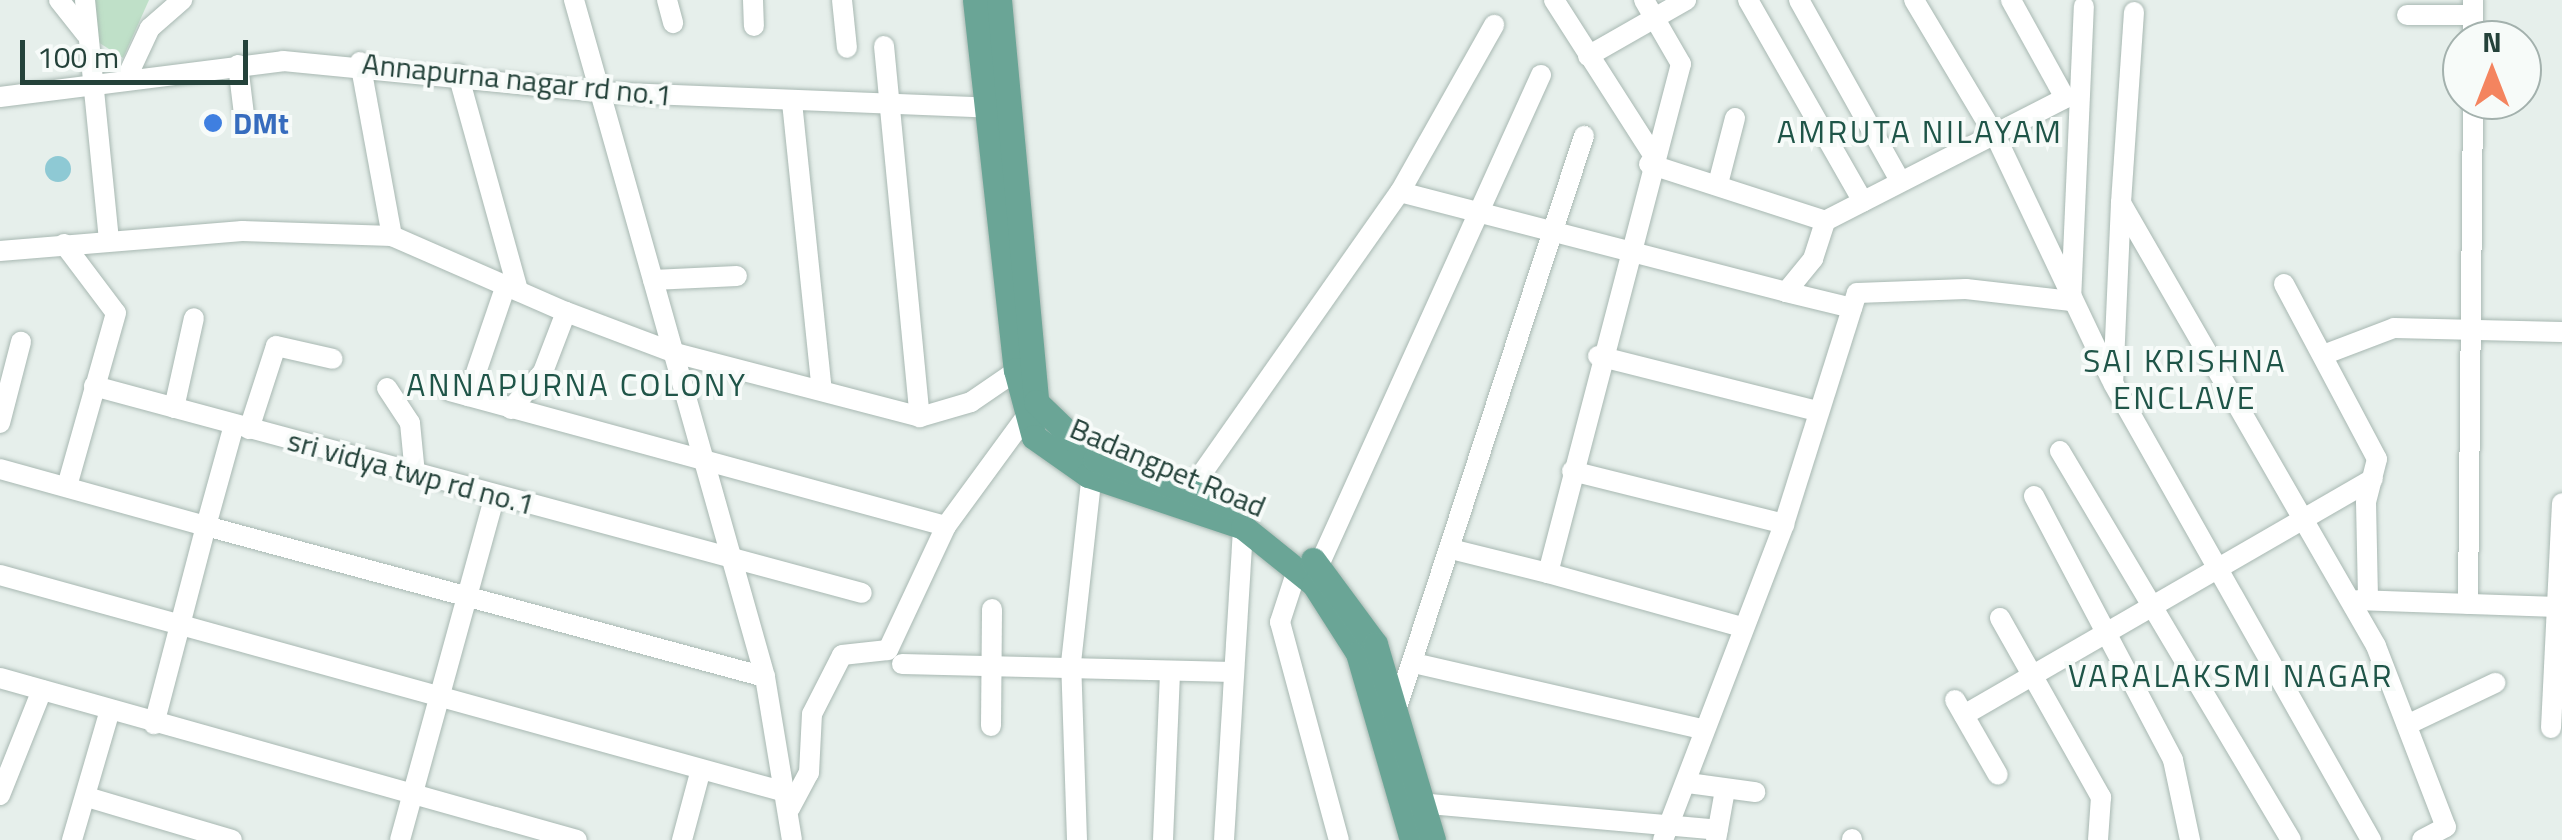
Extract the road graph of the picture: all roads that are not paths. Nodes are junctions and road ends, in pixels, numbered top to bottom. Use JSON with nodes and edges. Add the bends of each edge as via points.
{"nodes":[{"id":1,"x":59,"y":0,"type":"edge"},
{"id":2,"x":85,"y":0,"type":"edge"},
{"id":3,"x":182,"y":0,"type":"edge"},
{"id":4,"x":574,"y":0,"type":"edge"},
{"id":5,"x":667,"y":0,"type":"edge"},
{"id":6,"x":752,"y":0,"type":"edge"},
{"id":7,"x":842,"y":0,"type":"edge"},
{"id":8,"x":975,"y":0,"type":"edge"},
{"id":9,"x":999,"y":0,"type":"edge"},
{"id":10,"x":1554,"y":0,"type":"edge"},
{"id":11,"x":1686,"y":0,"type":"edge"},
{"id":12,"x":1748,"y":0,"type":"edge"},
{"id":13,"x":1799,"y":0,"type":"edge"},
{"id":14,"x":1914,"y":0,"type":"edge"},
{"id":15,"x":2011,"y":0,"type":"edge"},
{"id":16,"x":2084,"y":6,"type":"dead end"},
{"id":17,"x":2473,"y":8,"type":"edge"},
{"id":18,"x":1649,"y":9,"type":"edge"},
{"id":19,"x":2134,"y":12,"type":"dead end"},
{"id":20,"x":2408,"y":15,"type":"dead end"},
{"id":21,"x":673,"y":23,"type":"dead end"},
{"id":22,"x":1494,"y":25,"type":"dead end"},
{"id":23,"x":754,"y":26,"type":"dead end"},
{"id":24,"x":86,"y":34,"type":"junction"},
{"id":25,"x":991,"y":43,"type":"junction"},
{"id":26,"x":884,"y":46,"type":"dead end"},
{"id":27,"x":847,"y":48,"type":"dead end"},
{"id":28,"x":1588,"y":56,"type":"junction"},
{"id":29,"x":360,"y":62,"type":"junction"},
{"id":30,"x":238,"y":64,"type":"junction"},
{"id":31,"x":458,"y":74,"type":"junction"},
{"id":32,"x":1541,"y":76,"type":"dead end"},
{"id":33,"x":127,"y":77,"type":"junction"},
{"id":34,"x":88,"y":86,"type":"junction"},
{"id":35,"x":596,"y":92,"type":"junction"},
{"id":36,"x":0,"y":97,"type":"edge"},
{"id":37,"x":792,"y":102,"type":"junction"},
{"id":38,"x":988,"y":108,"type":"junction"},
{"id":39,"x":888,"y":109,"type":"junction"},
{"id":40,"x":1735,"y":118,"type":"dead end"},
{"id":41,"x":2473,"y":120,"type":"edge"},
{"id":42,"x":245,"y":123,"type":"dead end"},
{"id":43,"x":1584,"y":136,"type":"dead end"},
{"id":44,"x":1996,"y":139,"type":"junction"},
{"id":45,"x":1651,"y":158,"type":"junction"},
{"id":46,"x":1719,"y":180,"type":"junction"},
{"id":47,"x":1900,"y":182,"type":"junction"},
{"id":48,"x":1400,"y":192,"type":"junction"},
{"id":49,"x":1864,"y":202,"type":"junction"},
{"id":50,"x":2121,"y":204,"type":"junction"},
{"id":51,"x":1472,"y":216,"type":"junction"},
{"id":52,"x":1825,"y":221,"type":"junction"},
{"id":53,"x":392,"y":236,"type":"junction"},
{"id":54,"x":1551,"y":236,"type":"junction"},
{"id":55,"x":109,"y":240,"type":"junction"},
{"id":56,"x":64,"y":244,"type":"junction"},
{"id":57,"x":0,"y":252,"type":"edge"},
{"id":58,"x":1625,"y":256,"type":"junction"},
{"id":59,"x":737,"y":276,"type":"dead end"},
{"id":60,"x":653,"y":280,"type":"junction"},
{"id":61,"x":2284,"y":284,"type":"dead end"},
{"id":62,"x":512,"y":288,"type":"junction"},
{"id":63,"x":1786,"y":292,"type":"junction"},
{"id":64,"x":2071,"y":301,"type":"junction"},
{"id":65,"x":1852,"y":308,"type":"junction"},
{"id":66,"x":566,"y":312,"type":"junction"},
{"id":67,"x":194,"y":318,"type":"dead end"},
{"id":68,"x":2471,"y":332,"type":"junction"},
{"id":69,"x":2562,"y":332,"type":"edge"},
{"id":70,"x":21,"y":342,"type":"dead end"},
{"id":71,"x":675,"y":353,"type":"junction"},
{"id":72,"x":2323,"y":355,"type":"junction"},
{"id":73,"x":1598,"y":356,"type":"junction"},
{"id":74,"x":333,"y":359,"type":"dead end"},
{"id":75,"x":1024,"y":366,"type":"junction"},
{"id":76,"x":2113,"y":383,"type":"junction"},
{"id":77,"x":821,"y":385,"type":"junction"},
{"id":78,"x":94,"y":386,"type":"junction"},
{"id":79,"x":387,"y":388,"type":"dead end"},
{"id":80,"x":1030,"y":406,"type":"junction"},
{"id":81,"x":174,"y":408,"type":"junction"},
{"id":82,"x":511,"y":409,"type":"junction"},
{"id":83,"x":1818,"y":411,"type":"junction"},
{"id":84,"x":920,"y":417,"type":"junction"},
{"id":85,"x":0,"y":422,"type":"edge"},
{"id":86,"x":242,"y":427,"type":"junction"},
{"id":87,"x":2060,"y":451,"type":"dead end"},
{"id":88,"x":707,"y":463,"type":"junction"},
{"id":89,"x":1092,"y":467,"type":"junction"},
{"id":90,"x":0,"y":470,"type":"edge"},
{"id":91,"x":1572,"y":471,"type":"junction"},
{"id":92,"x":414,"y":474,"type":"junction"},
{"id":93,"x":2372,"y":479,"type":"junction"},
{"id":94,"x":66,"y":486,"type":"junction"},
{"id":95,"x":1191,"y":489,"type":"junction"},
{"id":96,"x":495,"y":496,"type":"junction"},
{"id":97,"x":2034,"y":496,"type":"dead end"},
{"id":98,"x":2562,"y":503,"type":"edge"},
{"id":99,"x":2309,"y":522,"type":"junction"},
{"id":100,"x":1784,"y":524,"type":"junction"},
{"id":101,"x":206,"y":526,"type":"junction"},
{"id":102,"x":946,"y":526,"type":"junction"},
{"id":103,"x":1243,"y":527,"type":"junction"},
{"id":104,"x":1456,"y":550,"type":"junction"},
{"id":105,"x":730,"y":554,"type":"junction"},
{"id":106,"x":1309,"y":566,"type":"junction"},
{"id":107,"x":2222,"y":570,"type":"junction"},
{"id":108,"x":1548,"y":574,"type":"junction"},
{"id":109,"x":0,"y":576,"type":"edge"},
{"id":110,"x":862,"y":593,"type":"dead end"},
{"id":111,"x":465,"y":596,"type":"junction"},
{"id":112,"x":2359,"y":600,"type":"junction"},
{"id":113,"x":2468,"y":604,"type":"junction"},
{"id":114,"x":2560,"y":607,"type":"edge"},
{"id":115,"x":992,"y":609,"type":"dead end"},
{"id":116,"x":2158,"y":610,"type":"junction"},
{"id":117,"x":2000,"y":618,"type":"dead end"},
{"id":118,"x":182,"y":624,"type":"junction"},
{"id":119,"x":1742,"y":627,"type":"junction"},
{"id":120,"x":2104,"y":630,"type":"junction"},
{"id":121,"x":1071,"y":663,"type":"junction"},
{"id":122,"x":902,"y":664,"type":"dead end"},
{"id":123,"x":992,"y":664,"type":"junction"},
{"id":124,"x":1418,"y":664,"type":"junction"},
{"id":125,"x":1234,"y":672,"type":"junction"},
{"id":126,"x":1170,"y":673,"type":"junction"},
{"id":127,"x":2029,"y":674,"type":"junction"},
{"id":128,"x":765,"y":677,"type":"junction"},
{"id":129,"x":0,"y":678,"type":"edge"},
{"id":130,"x":2495,"y":683,"type":"dead end"},
{"id":131,"x":42,"y":690,"type":"junction"},
{"id":132,"x":442,"y":694,"type":"junction"},
{"id":133,"x":1397,"y":707,"type":"junction"},
{"id":134,"x":110,"y":710,"type":"junction"},
{"id":135,"x":154,"y":724,"type":"junction"},
{"id":136,"x":2408,"y":725,"type":"junction"},
{"id":137,"x":991,"y":726,"type":"dead end"},
{"id":138,"x":2551,"y":728,"type":"dead end"},
{"id":139,"x":1702,"y":729,"type":"junction"},
{"id":140,"x":701,"y":769,"type":"junction"},
{"id":141,"x":1998,"y":775,"type":"dead end"},
{"id":142,"x":1688,"y":782,"type":"junction"},
{"id":143,"x":1725,"y":790,"type":"junction"},
{"id":144,"x":1755,"y":792,"type":"dead end"},
{"id":145,"x":0,"y":795,"type":"edge"},
{"id":146,"x":413,"y":795,"type":"junction"},
{"id":147,"x":86,"y":798,"type":"junction"},
{"id":148,"x":790,"y":800,"type":"junction"},
{"id":149,"x":1412,"y":801,"type":"junction"},
{"id":150,"x":1666,"y":834,"type":"edge"},
{"id":151,"x":1717,"y":835,"type":"edge"},
{"id":152,"x":72,"y":840,"type":"edge"},
{"id":153,"x":232,"y":840,"type":"edge"},
{"id":154,"x":400,"y":840,"type":"edge"},
{"id":155,"x":576,"y":840,"type":"edge"},
{"id":156,"x":682,"y":840,"type":"edge"},
{"id":157,"x":792,"y":840,"type":"edge"},
{"id":158,"x":1077,"y":840,"type":"edge"},
{"id":159,"x":1164,"y":840,"type":"edge"},
{"id":160,"x":1224,"y":840,"type":"edge"},
{"id":161,"x":1338,"y":840,"type":"edge"},
{"id":162,"x":1412,"y":840,"type":"edge"},
{"id":163,"x":1433,"y":840,"type":"edge"},
{"id":164,"x":2098,"y":840,"type":"edge"},
{"id":165,"x":2190,"y":840,"type":"edge"},
{"id":166,"x":2291,"y":840,"type":"edge"},
{"id":167,"x":2372,"y":840,"type":"edge"},
{"id":168,"x":2422,"y":840,"type":"edge"}],
"edges":[{"from":1,"to":24,"type":"street"},
{"from":2,"to":24,"type":"street"},
{"from":3,"to":33,"type":"street","via":[[150,28]]},
{"from":4,"to":35,"type":"street"},
{"from":5,"to":21,"type":"street"},
{"from":6,"to":23,"type":"street"},
{"from":7,"to":27,"type":"street"},
{"from":8,"to":25,"type":"main road","name":"Badangpet Road"},
{"from":9,"to":25,"type":"main road","name":"Badangpet Road"},
{"from":10,"to":28,"type":"street"},
{"from":11,"to":18,"type":"street"},
{"from":12,"to":49,"type":"street"},
{"from":13,"to":47,"type":"street"},
{"from":14,"to":44,"type":"street"},
{"from":15,"to":44,"type":"street","via":[[2065,98]]},
{"from":16,"to":64,"type":"street"},
{"from":17,"to":20,"type":"street"},
{"from":18,"to":28,"type":"street"},
{"from":18,"to":45,"type":"street","via":[[1681,64]]},
{"from":19,"to":50,"type":"street"},
{"from":22,"to":48,"type":"street"},
{"from":24,"to":34,"type":"street"},
{"from":25,"to":38,"type":"main road","name":"Badangpet Road"},
{"from":25,"to":75,"type":"main road","name":"Badangpet Road"},
{"from":26,"to":39,"type":"street"},
{"from":28,"to":45,"type":"street"},
{"from":29,"to":30,"type":"street","name":"Annapurna nagar rd no.1"},
{"from":29,"to":31,"type":"street","name":"Annapurna nagar rd no.1"},
{"from":29,"to":53,"type":"street"},
{"from":30,"to":33,"type":"street","name":"Annapurna nagar rd no.1"},
{"from":30,"to":42,"type":"street"},
{"from":31,"to":35,"type":"street","name":"Annapurna nagar rd no.1"},
{"from":31,"to":62,"type":"street"},
{"from":32,"to":51,"type":"street"},
{"from":33,"to":34,"type":"street","name":"Annapurna nagar rd no.1"},
{"from":34,"to":36,"type":"street","name":"Annapurna nagar rd no.1"},
{"from":34,"to":55,"type":"street"},
{"from":35,"to":37,"type":"street","name":"Annapurna nagar rd no.1"},
{"from":35,"to":60,"type":"street"},
{"from":37,"to":39,"type":"street","name":"Annapurna nagar rd no.1"},
{"from":37,"to":77,"type":"street"},
{"from":38,"to":39,"type":"street","name":"Annapurna nagar rd no.1"},
{"from":38,"to":75,"type":"main road","name":"Badangpet Road"},
{"from":39,"to":84,"type":"street"},
{"from":40,"to":46,"type":"street"},
{"from":41,"to":68,"type":"street"},
{"from":43,"to":54,"type":"street"},
{"from":44,"to":47,"type":"street"},
{"from":44,"to":64,"type":"street"},
{"from":45,"to":46,"type":"street"},
{"from":45,"to":58,"type":"street"},
{"from":46,"to":52,"type":"street"},
{"from":47,"to":49,"type":"street"},
{"from":48,"to":51,"type":"street"},
{"from":48,"to":95,"type":"street"},
{"from":49,"to":52,"type":"street"},
{"from":50,"to":76,"type":"street"},
{"from":50,"to":99,"type":"street"},
{"from":51,"to":54,"type":"street"},
{"from":51,"to":106,"type":"street"},
{"from":52,"to":63,"type":"street","via":[[1813,259]]},
{"from":53,"to":55,"type":"street","via":[[242,231]]},
{"from":53,"to":62,"type":"street"},
{"from":54,"to":58,"type":"street"},
{"from":54,"to":104,"type":"street"},
{"from":55,"to":56,"type":"street"},
{"from":56,"to":57,"type":"street"},
{"from":56,"to":78,"type":"street","via":[[116,310]]},
{"from":58,"to":63,"type":"street"},
{"from":58,"to":73,"type":"street"},
{"from":59,"to":60,"type":"street"},
{"from":60,"to":71,"type":"street"},
{"from":61,"to":72,"type":"street"},
{"from":62,"to":66,"type":"street"},
{"from":62,"to":82,"type":"street","via":[[459,394]]},
{"from":63,"to":65,"type":"street"},
{"from":64,"to":65,"type":"street","via":[[1866,288]]},
{"from":64,"to":76,"type":"street"},
{"from":65,"to":83,"type":"street"},
{"from":66,"to":71,"type":"street"},
{"from":66,"to":82,"type":"street","via":[[543,372]]},
{"from":67,"to":81,"type":"street"},
{"from":68,"to":69,"type":"street"},
{"from":68,"to":72,"type":"street","via":[[2394,328]]},
{"from":68,"to":113,"type":"street"},
{"from":70,"to":85,"type":"street"},
{"from":71,"to":77,"type":"street"},
{"from":71,"to":88,"type":"street"},
{"from":72,"to":93,"type":"street","via":[[2378,459]]},
{"from":73,"to":83,"type":"street"},
{"from":73,"to":91,"type":"street"},
{"from":74,"to":86,"type":"street","via":[[276,346]]},
{"from":75,"to":80,"type":"main road","name":"Badangpet Road"},
{"from":75,"to":84,"type":"street","via":[[971,402]]},
{"from":76,"to":107,"type":"street"},
{"from":77,"to":84,"type":"street"},
{"from":78,"to":81,"type":"street","name":"sri vidya twp rd no.1"},
{"from":78,"to":94,"type":"street"},
{"from":79,"to":92,"type":"street","via":[[410,423]]},
{"from":80,"to":89,"type":"main road","name":"Badangpet Road","via":[[1041,446]]},
{"from":80,"to":102,"type":"street"},
{"from":81,"to":86,"type":"street","name":"sri vidya twp rd no.1"},
{"from":82,"to":88,"type":"street"},
{"from":83,"to":100,"type":"street"},
{"from":86,"to":92,"type":"street","name":"sri vidya twp rd no.1"},
{"from":86,"to":101,"type":"street"},
{"from":87,"to":116,"type":"street"},
{"from":88,"to":102,"type":"street"},
{"from":88,"to":105,"type":"street"},
{"from":89,"to":95,"type":"main road","name":"Badangpet Road"},
{"from":89,"to":103,"type":"main road","name":"Badangpet Road"},
{"from":89,"to":121,"type":"street"},
{"from":90,"to":94,"type":"street"},
{"from":91,"to":100,"type":"street"},
{"from":91,"to":108,"type":"street"},
{"from":92,"to":96,"type":"street","name":"sri vidya twp rd no.1"},
{"from":93,"to":99,"type":"street"},
{"from":93,"to":112,"type":"street"},
{"from":94,"to":101,"type":"street"},
{"from":95,"to":106,"type":"main road","name":"Badangpet Road","via":[[1256,517]]},
{"from":96,"to":105,"type":"street","name":"sri vidya twp rd no.1"},
{"from":96,"to":111,"type":"street"},
{"from":97,"to":120,"type":"street"},
{"from":98,"to":114,"type":"street"},
{"from":99,"to":107,"type":"street"},
{"from":99,"to":112,"type":"street"},
{"from":100,"to":119,"type":"street"},
{"from":101,"to":111,"type":"street"},
{"from":101,"to":118,"type":"street"},
{"from":102,"to":148,"type":"street","via":[[888,650],[842,655],[812,714],[809,772]]},
{"from":103,"to":106,"type":"main road","name":"Badangpet Road"},
{"from":103,"to":125,"type":"street"},
{"from":104,"to":108,"type":"street"},
{"from":104,"to":124,"type":"street"},
{"from":105,"to":110,"type":"street","name":"sri vidya twp rd no.1"},
{"from":105,"to":128,"type":"street"},
{"from":106,"to":133,"type":"main road","name":"Badangpet Road","via":[[1366,626]]},
{"from":106,"to":149,"type":"main road","name":"Badangpet Road","via":[[1358,652]]},
{"from":106,"to":161,"type":"street","via":[[1280,622]]},
{"from":107,"to":116,"type":"street"},
{"from":107,"to":167,"type":"street"},
{"from":108,"to":119,"type":"street"},
{"from":109,"to":118,"type":"street"},
{"from":111,"to":128,"type":"street"},
{"from":111,"to":132,"type":"street"},
{"from":112,"to":113,"type":"street"},
{"from":112,"to":136,"type":"street"},
{"from":113,"to":114,"type":"street"},
{"from":114,"to":138,"type":"street"},
{"from":115,"to":123,"type":"street"},
{"from":116,"to":120,"type":"street"},
{"from":116,"to":166,"type":"street"},
{"from":117,"to":127,"type":"street"},
{"from":118,"to":132,"type":"street"},
{"from":118,"to":135,"type":"street"},
{"from":119,"to":139,"type":"street"},
{"from":120,"to":127,"type":"street"},
{"from":120,"to":165,"type":"street","via":[[2173,760]]},
{"from":121,"to":123,"type":"street"},
{"from":121,"to":126,"type":"street"},
{"from":121,"to":158,"type":"street"},
{"from":122,"to":123,"type":"street"},
{"from":123,"to":137,"type":"street"},
{"from":124,"to":133,"type":"street"},
{"from":124,"to":139,"type":"street"},
{"from":125,"to":126,"type":"street"},
{"from":125,"to":160,"type":"street"},
{"from":126,"to":159,"type":"street"},
{"from":127,"to":141,"type":"street","via":[[1959,708]]},
{"from":127,"to":164,"type":"street","via":[[2101,797]]},
{"from":128,"to":148,"type":"street"},
{"from":129,"to":131,"type":"street"},
{"from":130,"to":136,"type":"street"},
{"from":131,"to":134,"type":"street"},
{"from":131,"to":145,"type":"street"},
{"from":132,"to":140,"type":"street"},
{"from":132,"to":146,"type":"street"},
{"from":133,"to":149,"type":"main road","name":"Badangpet Road"},
{"from":134,"to":135,"type":"street"},
{"from":134,"to":147,"type":"street"},
{"from":135,"to":146,"type":"street"},
{"from":136,"to":168,"type":"street","via":[[2446,827]]},
{"from":139,"to":142,"type":"street"},
{"from":140,"to":148,"type":"street"},
{"from":140,"to":156,"type":"street"},
{"from":142,"to":143,"type":"street"},
{"from":142,"to":150,"type":"street"},
{"from":143,"to":144,"type":"street"},
{"from":143,"to":151,"type":"street"},
{"from":146,"to":154,"type":"street"},
{"from":146,"to":155,"type":"street"},
{"from":147,"to":152,"type":"street"},
{"from":147,"to":153,"type":"street"},
{"from":148,"to":157,"type":"street"},
{"from":149,"to":150,"type":"street"},
{"from":149,"to":162,"type":"main road","name":"Badangpet Road"},
{"from":149,"to":163,"type":"main road","name":"Badangpet Road"},
{"from":150,"to":151,"type":"street"}]}
